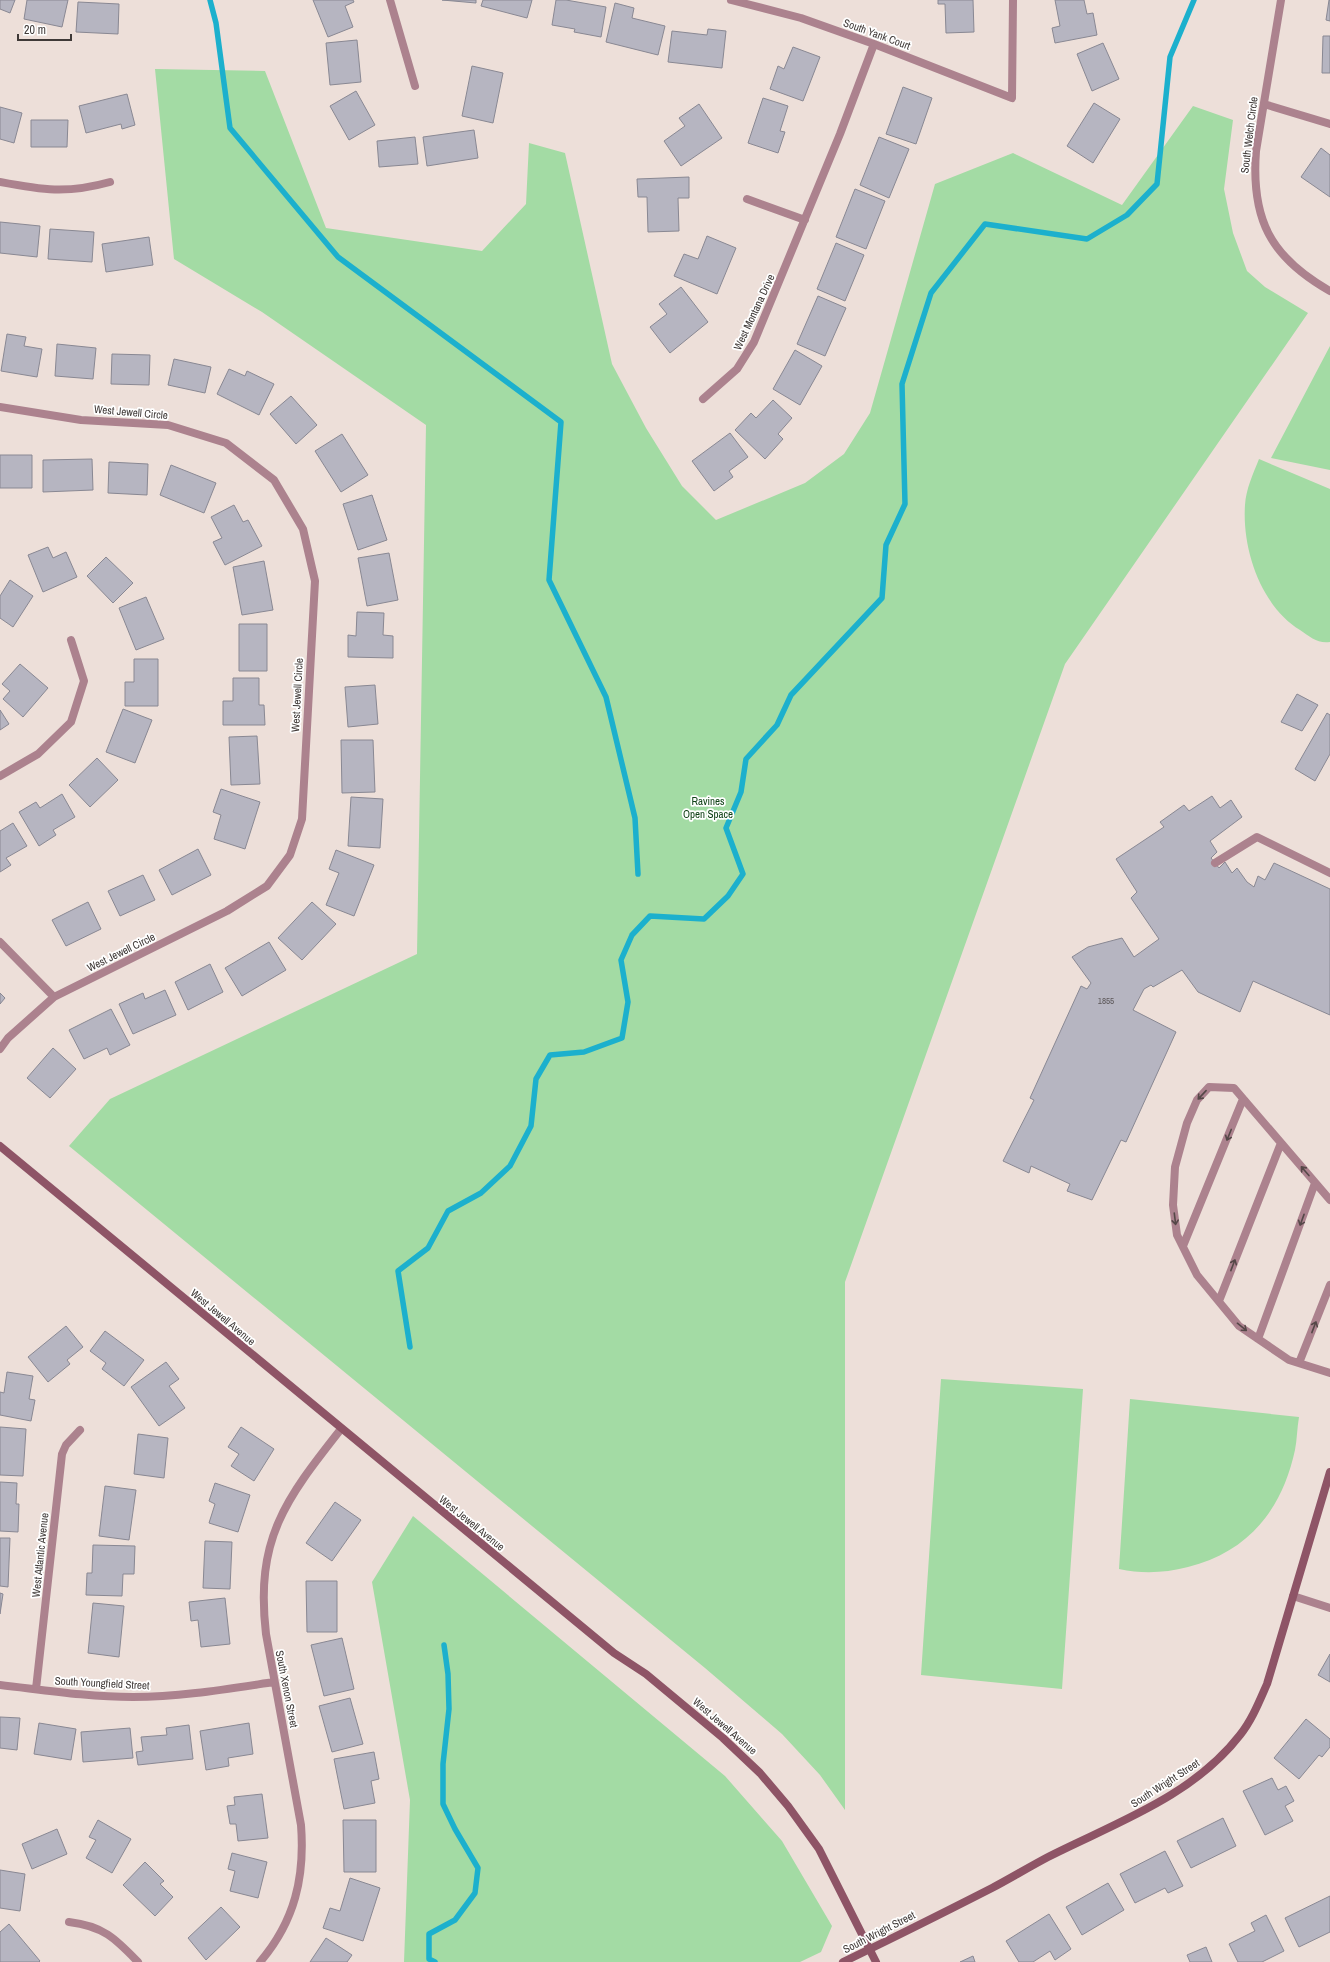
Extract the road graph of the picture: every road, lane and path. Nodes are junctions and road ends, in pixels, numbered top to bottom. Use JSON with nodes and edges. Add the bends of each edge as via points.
{"nodes":[{"id":1,"x":390,"y":0,"type":"edge"},
{"id":2,"x":731,"y":0,"type":"edge"},
{"id":3,"x":1013,"y":0,"type":"edge"},
{"id":4,"x":1281,"y":0,"type":"edge"},
{"id":5,"x":874,"y":44,"type":"junction"},
{"id":6,"x":415,"y":86,"type":"dead end"},
{"id":7,"x":1264,"y":104,"type":"junction"},
{"id":8,"x":1330,"y":124,"type":"edge"},
{"id":9,"x":0,"y":182,"type":"edge"},
{"id":10,"x":110,"y":182,"type":"dead end"},
{"id":11,"x":746,"y":199,"type":"dead end"},
{"id":12,"x":806,"y":220,"type":"junction"},
{"id":13,"x":1330,"y":291,"type":"edge"},
{"id":14,"x":703,"y":399,"type":"dead end"},
{"id":15,"x":0,"y":407,"type":"edge"},
{"id":16,"x":71,"y":640,"type":"dead end"},
{"id":17,"x":0,"y":776,"type":"edge"},
{"id":18,"x":1215,"y":863,"type":"dead end"},
{"id":19,"x":1330,"y":873,"type":"edge"},
{"id":20,"x":0,"y":942,"type":"edge"},
{"id":21,"x":54,"y":997,"type":"junction"},
{"id":22,"x":0,"y":1050,"type":"edge"},
{"id":23,"x":1244,"y":1099,"type":"junction"},
{"id":24,"x":1281,"y":1144,"type":"junction"},
{"id":25,"x":0,"y":1146,"type":"edge"},
{"id":26,"x":1316,"y":1183,"type":"junction"},
{"id":27,"x":1330,"y":1200,"type":"edge"},
{"id":28,"x":1183,"y":1246,"type":"junction"},
{"id":29,"x":1330,"y":1285,"type":"edge"},
{"id":30,"x":1219,"y":1301,"type":"junction"},
{"id":31,"x":1258,"y":1338,"type":"junction"},
{"id":32,"x":1300,"y":1363,"type":"junction"},
{"id":33,"x":1330,"y":1373,"type":"edge"},
{"id":34,"x":341,"y":1429,"type":"junction"},
{"id":35,"x":80,"y":1430,"type":"dead end"},
{"id":36,"x":1330,"y":1472,"type":"edge"},
{"id":37,"x":1293,"y":1596,"type":"junction"},
{"id":38,"x":1330,"y":1608,"type":"edge"},
{"id":39,"x":274,"y":1682,"type":"junction"},
{"id":40,"x":0,"y":1685,"type":"edge"},
{"id":41,"x":36,"y":1689,"type":"junction"},
{"id":42,"x":69,"y":1922,"type":"dead end"},
{"id":43,"x":870,"y":1949,"type":"junction"},
{"id":44,"x":138,"y":1962,"type":"edge"},
{"id":45,"x":260,"y":1962,"type":"edge"},
{"id":46,"x":843,"y":1962,"type":"edge"},
{"id":47,"x":876,"y":1962,"type":"edge"}],
"edges":[{"from":1,"to":6,"type":"street"},
{"from":2,"to":5,"type":"street","name":"South Yank Court","via":[[801,18]]},
{"from":3,"to":5,"type":"street","name":"South Yank Court","via":[[1012,98]]},
{"from":4,"to":7,"type":"street","name":"South Welch Circle"},
{"from":5,"to":12,"type":"street","name":"West Montana Drive"},
{"from":7,"to":8,"type":"street"},
{"from":7,"to":13,"type":"street","name":"South Welch Circle","via":[[1255,171],[1256,203],[1260,217],[1266,230],[1290,262]]},
{"from":9,"to":10,"type":"street","via":[[63,191]]},
{"from":11,"to":12,"type":"street"},
{"from":12,"to":14,"type":"street","name":"West Montana Drive","via":[[754,342],[737,369]]},
{"from":15,"to":21,"type":"street","name":"West Jewell Circle","via":[[81,420],[168,425],[226,442],[274,480],[303,529],[315,581],[302,819],[290,855],[267,886],[227,911]]},
{"from":16,"to":17,"type":"street","via":[[84,681],[71,722],[38,754]]},
{"from":18,"to":19,"type":"street","via":[[1257,837]]},
{"from":20,"to":21,"type":"street"},
{"from":21,"to":22,"type":"street","name":"West Jewell Circle","via":[[8,1038]]},
{"from":23,"to":24,"type":"street"},
{"from":23,"to":28,"type":"street","one_way":true},
{"from":23,"to":28,"type":"street","one_way":true,"via":[[1234,1088],[1209,1088],[1198,1100],[1187,1123],[1175,1167],[1173,1205],[1177,1235]]},
{"from":26,"to":24,"type":"street","one_way":true},
{"from":30,"to":24,"type":"street","one_way":true},
{"from":25,"to":34,"type":"main road","name":"West Jewell Avenue"},
{"from":26,"to":27,"type":"street"},
{"from":26,"to":31,"type":"street","one_way":true},
{"from":28,"to":30,"type":"street","via":[[1197,1275]]},
{"from":32,"to":29,"type":"street","one_way":true},
{"from":30,"to":31,"type":"street","one_way":true,"via":[[1239,1326]]},
{"from":31,"to":32,"type":"street","via":[[1289,1360]]},
{"from":32,"to":33,"type":"street"},
{"from":34,"to":39,"type":"street","name":"South Xenon Street","via":[[293,1492],[278,1520],[270,1546],[265,1571],[263,1610]]},
{"from":34,"to":43,"type":"main road","name":"West Jewell Avenue","via":[[614,1653],[646,1674],[723,1738],[760,1773],[819,1849]]},
{"from":35,"to":41,"type":"street","name":"West Atlantic Avenue","via":[[66,1445],[62,1454]]},
{"from":36,"to":37,"type":"main road","name":"South Wright Street"},
{"from":37,"to":38,"type":"street"},
{"from":37,"to":43,"type":"main road","name":"South Wright Street","via":[[1267,1684],[1255,1711],[1241,1734],[1207,1769],[1133,1817],[1048,1857]]},
{"from":39,"to":41,"type":"street","name":"South Youngfield Street","via":[[155,1697],[92,1695]]},
{"from":39,"to":45,"type":"street","name":"South Xenon Street","via":[[301,1825],[302,1872],[292,1906],[278,1938]]},
{"from":40,"to":41,"type":"street","name":"South Youngfield Street"},
{"from":42,"to":44,"type":"street","via":[[88,1924],[104,1931]]},
{"from":43,"to":46,"type":"main road","name":"South Wright Street"},
{"from":43,"to":47,"type":"main road","name":"West Jewell Avenue"}]}
